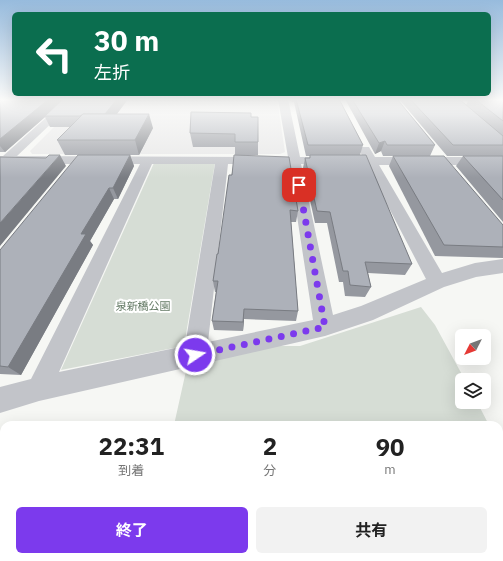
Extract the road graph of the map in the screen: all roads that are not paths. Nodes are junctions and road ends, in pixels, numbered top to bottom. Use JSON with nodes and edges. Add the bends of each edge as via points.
{"nodes":[{"id":1,"x":43,"y":125,"type":"edge"},
{"id":2,"x":288,"y":125,"type":"edge"},
{"id":3,"x":358,"y":138,"type":"edge"},
{"id":4,"x":434,"y":149,"type":"edge"},
{"id":5,"x":79,"y":160,"type":"junction"},
{"id":6,"x":148,"y":160,"type":"junction"},
{"id":7,"x":222,"y":160,"type":"junction"},
{"id":8,"x":294,"y":160,"type":"junction"},
{"id":9,"x":370,"y":160,"type":"junction"},
{"id":10,"x":443,"y":161,"type":"junction"},
{"id":11,"x":503,"y":161,"type":"edge"},
{"id":12,"x":2,"y":162,"type":"edge"},
{"id":13,"x":453,"y":173,"type":"edge"},
{"id":14,"x":66,"y":176,"type":"edge"},
{"id":15,"x":503,"y":266,"type":"edge"},
{"id":16,"x":437,"y":282,"type":"junction"},
{"id":17,"x":325,"y":327,"type":"junction"},
{"id":18,"x":195,"y":355,"type":"junction"},
{"id":19,"x":39,"y":390,"type":"junction"},
{"id":20,"x":0,"y":400,"type":"edge"}],
"edges":[{"from":1,"to":12,"type":"street"},
{"from":2,"to":8,"type":"street"},
{"from":3,"to":9,"type":"street"},
{"from":4,"to":10,"type":"street"},
{"from":5,"to":6,"type":"street"},
{"from":5,"to":12,"type":"street"},
{"from":5,"to":14,"type":"street"},
{"from":6,"to":7,"type":"street"},
{"from":6,"to":19,"type":"street"},
{"from":7,"to":8,"type":"street"},
{"from":7,"to":18,"type":"street"},
{"from":8,"to":9,"type":"street"},
{"from":8,"to":17,"type":"street"},
{"from":9,"to":10,"type":"street"},
{"from":9,"to":16,"type":"street"},
{"from":10,"to":11,"type":"street"},
{"from":10,"to":13,"type":"street"},
{"from":15,"to":16,"type":"street","via":[[476,270]]},
{"from":16,"to":17,"type":"street","via":[[366,314]]},
{"from":17,"to":18,"type":"street"},
{"from":18,"to":19,"type":"street"},
{"from":19,"to":20,"type":"street"}]}
